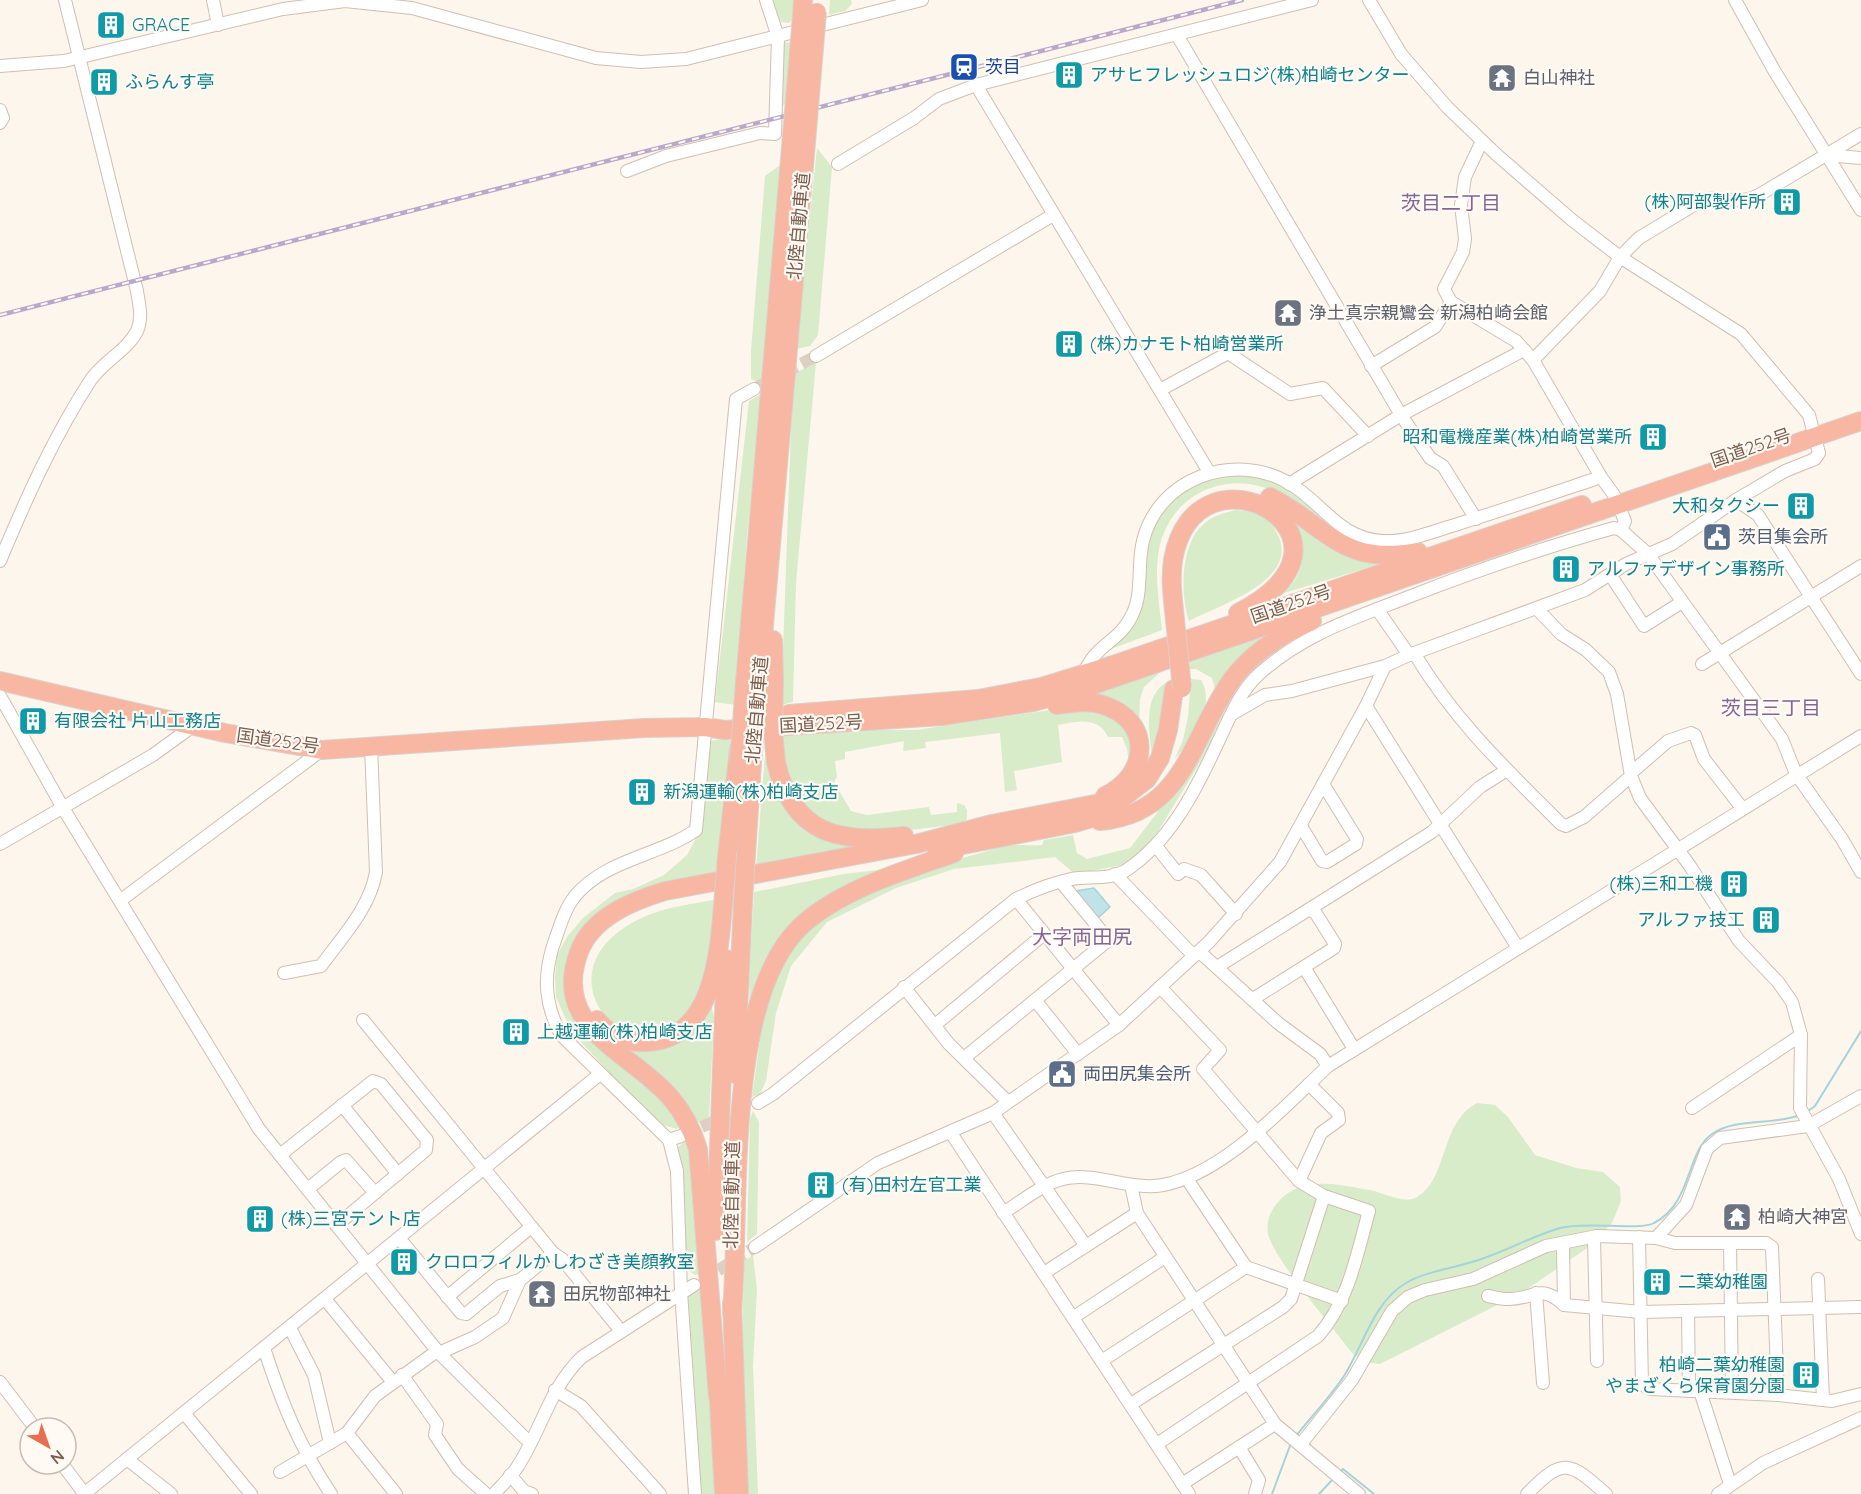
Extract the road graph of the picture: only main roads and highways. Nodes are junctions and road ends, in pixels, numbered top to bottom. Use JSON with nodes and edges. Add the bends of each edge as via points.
{"nodes":[{"id":1,"x":810,"y":7,"type":"edge"},
{"id":2,"x":796,"y":169,"type":"junction"},
{"id":3,"x":1861,"y":410,"type":"edge"},
{"id":4,"x":1861,"y":421,"type":"edge"},
{"id":5,"x":1815,"y":432,"type":"junction"},
{"id":6,"x":1616,"y":500,"type":"junction"},
{"id":7,"x":1532,"y":521,"type":"junction"},
{"id":8,"x":1432,"y":569,"type":"junction"},
{"id":9,"x":1171,"y":621,"type":"junction"},
{"id":10,"x":1083,"y":675,"type":"junction"},
{"id":11,"x":0,"y":681,"type":"edge"},
{"id":12,"x":759,"y":682,"type":"junction"},
{"id":13,"x":885,"y":721,"type":"junction"},
{"id":14,"x":705,"y":727,"type":"junction"},
{"id":15,"x":743,"y":764,"type":"junction"},
{"id":16,"x":1074,"y":815,"type":"junction"},
{"id":17,"x":994,"y":831,"type":"junction"},
{"id":18,"x":731,"y":904,"type":"junction"},
{"id":19,"x":732,"y":1312,"type":"junction"},
{"id":20,"x":718,"y":1396,"type":"junction"},
{"id":21,"x":724,"y":1494,"type":"edge"},
{"id":22,"x":739,"y":1494,"type":"edge"}],
"edges":[{"from":1,"to":2,"type":"highway","name":"北陸自動車道","bridge":true},
{"from":2,"to":12,"type":"highway","name":"北陸自動車道"},
{"from":2,"to":12,"type":"highway","name":"北陸自動車道","via":[[777,483]]},
{"from":3,"to":5,"type":"highway","name":"国道252号"},
{"from":4,"to":5,"type":"highway","name":"国道252号"},
{"from":5,"to":6,"type":"highway","name":"国道252号"},
{"from":6,"to":7,"type":"highway","name":"国道252号"},
{"from":6,"to":8,"type":"highway","name":"国道252号"},
{"from":7,"to":9,"type":"highway","via":[[1425,550],[1373,555],[1331,540],[1266,495],[1244,490],[1222,492],[1192,508],[1172,534],[1163,568]]},
{"from":7,"to":10,"type":"highway","name":"国道252号"},
{"from":8,"to":13,"type":"highway","name":"国道252号","via":[[1060,694],[974,712]]},
{"from":8,"to":16,"type":"highway","via":[[1273,641],[1242,667],[1227,687],[1188,762],[1166,792],[1131,815]]},
{"from":9,"to":10,"type":"highway","via":[[1173,560],[1180,537],[1195,517],[1214,504],[1235,499],[1256,502],[1281,518],[1291,537],[1292,558],[1284,578],[1265,597],[1233,615]]},
{"from":9,"to":16,"type":"highway","bridge":true,"via":[[1178,689],[1173,743],[1155,780],[1122,808]]},
{"from":10,"to":14,"type":"highway","name":"国道252号","via":[[978,699],[784,714]]},
{"from":11,"to":14,"type":"highway","name":"国道252号","via":[[193,726],[322,750]]},
{"from":12,"to":15,"type":"highway","name":"北陸自動車道","bridge":true},
{"from":12,"to":15,"type":"highway","name":"北陸自動車道","bridge":true,"via":[[741,738]]},
{"from":12,"to":17,"type":"highway","bridge":true,"via":[[783,787],[794,806],[818,829],[839,837],[871,839]]},
{"from":13,"to":14,"type":"highway","name":"国道252号","via":[[725,730]]},
{"from":13,"to":16,"type":"highway","via":[[972,718],[1075,702],[1111,708],[1134,728],[1140,746],[1138,763],[1127,780],[1110,794]]},
{"from":15,"to":18,"type":"highway","name":"北陸自動車道","bridge":true},
{"from":16,"to":17,"type":"highway"},
{"from":17,"to":18,"type":"highway","via":[[686,897],[637,912],[606,932],[586,960],[584,993],[599,1023],[615,1036],[646,1042],[666,1038],[686,1025],[700,1008],[713,978]]},
{"from":17,"to":19,"type":"highway","via":[[842,899],[803,924],[777,956],[759,1004],[743,1092]]},
{"from":17,"to":20,"type":"highway","via":[[651,896],[604,920],[580,948],[573,982],[582,1016],[608,1047],[670,1097],[693,1133],[701,1166]]},
{"from":18,"to":19,"type":"highway","name":"北陸自動車道"},
{"from":18,"to":20,"type":"highway","name":"北陸自動車道","via":[[718,1156]]},
{"from":19,"to":22,"type":"highway","name":"北陸自動車道"},
{"from":20,"to":21,"type":"highway","name":"北陸自動車道"}]}
